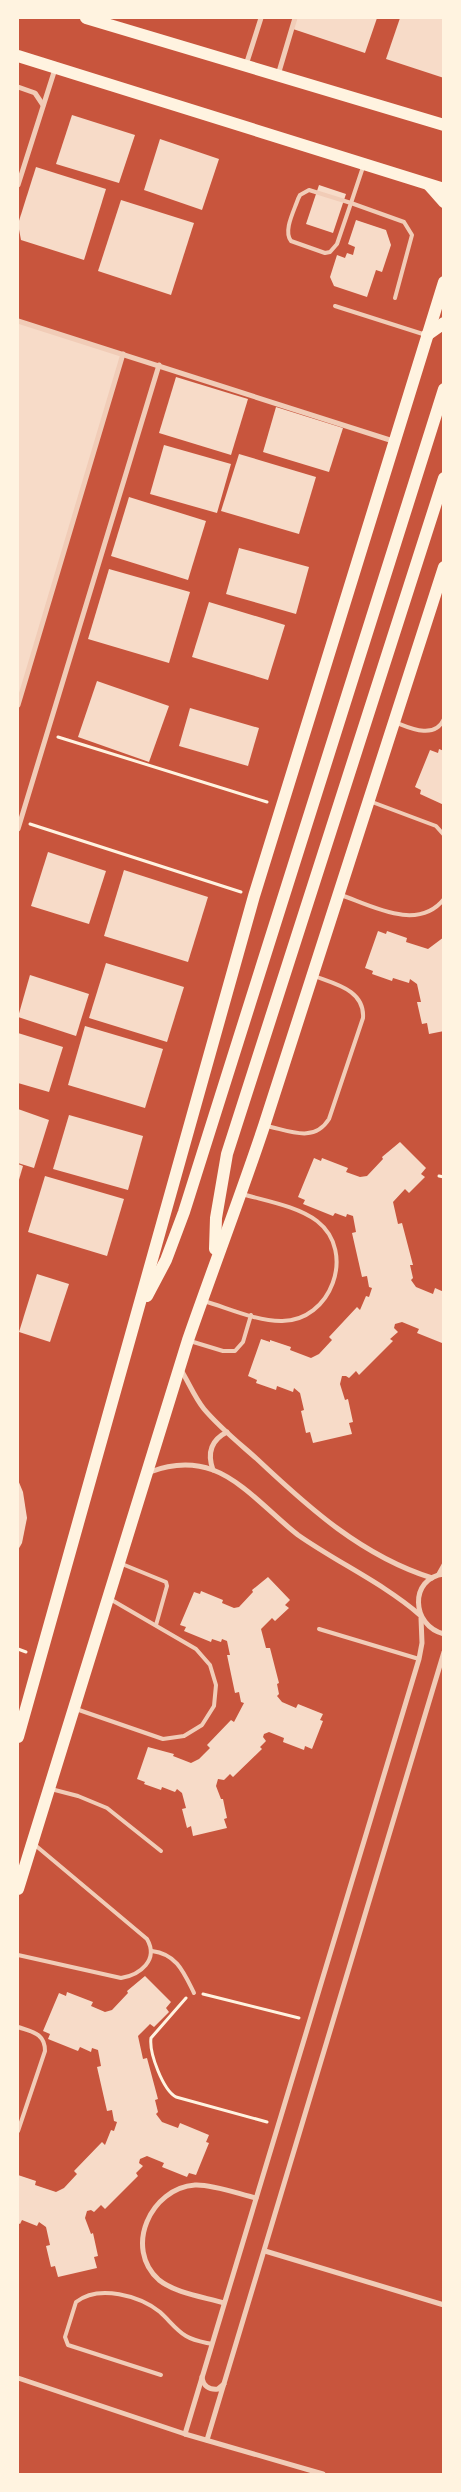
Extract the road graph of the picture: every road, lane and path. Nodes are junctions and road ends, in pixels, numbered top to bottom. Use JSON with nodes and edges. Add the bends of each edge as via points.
{"nodes":[{"id":1,"x":86,"y":18,"type":"edge"},
{"id":2,"x":260,"y":18,"type":"edge"},
{"id":3,"x":295,"y":18,"type":"edge"},
{"id":4,"x":18,"y":56,"type":"edge"},
{"id":5,"x":246,"y":66,"type":"junction"},
{"id":6,"x":56,"y":67,"type":"junction"},
{"id":7,"x":278,"y":76,"type":"junction"},
{"id":8,"x":18,"y":86,"type":"edge"},
{"id":9,"x":44,"y":105,"type":"junction"},
{"id":10,"x":444,"y":125,"type":"edge"},
{"id":11,"x":364,"y":164,"type":"junction"},
{"id":12,"x":18,"y":185,"type":"edge"},
{"id":13,"x":429,"y":185,"type":"junction"},
{"id":14,"x":444,"y":189,"type":"edge"},
{"id":15,"x":444,"y":202,"type":"edge"},
{"id":16,"x":351,"y":203,"type":"junction"},
{"id":17,"x":444,"y":282,"type":"edge"},
{"id":18,"x":395,"y":298,"type":"dead end"},
{"id":19,"x":335,"y":306,"type":"dead end"},
{"id":20,"x":18,"y":321,"type":"edge"},
{"id":21,"x":444,"y":323,"type":"edge"},
{"id":22,"x":427,"y":336,"type":"junction"},
{"id":23,"x":123,"y":354,"type":"junction"},
{"id":24,"x":159,"y":365,"type":"junction"},
{"id":25,"x":444,"y":389,"type":"edge"},
{"id":26,"x":394,"y":441,"type":"junction"},
{"id":27,"x":444,"y":478,"type":"edge"},
{"id":28,"x":443,"y":568,"type":"edge"},
{"id":29,"x":18,"y":705,"type":"edge"},
{"id":30,"x":444,"y":719,"type":"edge"},
{"id":31,"x":392,"y":722,"type":"junction"},
{"id":32,"x":47,"y":734,"type":"junction"},
{"id":33,"x":368,"y":801,"type":"junction"},
{"id":34,"x":282,"y":806,"type":"junction"},
{"id":35,"x":20,"y":821,"type":"junction"},
{"id":36,"x":18,"y":829,"type":"edge"},
{"id":37,"x":444,"y":835,"type":"edge"},
{"id":38,"x":339,"y":894,"type":"junction"},
{"id":39,"x":254,"y":896,"type":"junction"},
{"id":40,"x":444,"y":899,"type":"edge"},
{"id":41,"x":313,"y":975,"type":"junction"},
{"id":42,"x":264,"y":1126,"type":"junction"},
{"id":43,"x":242,"y":1194,"type":"junction"},
{"id":44,"x":214,"y":1262,"type":"junction"},
{"id":45,"x":202,"y":1300,"type":"junction"},
{"id":46,"x":251,"y":1315,"type":"junction"},
{"id":47,"x":135,"y":1319,"type":"junction"},
{"id":48,"x":188,"y":1340,"type":"junction"},
{"id":49,"x":180,"y":1368,"type":"junction"},
{"id":50,"x":227,"y":1432,"type":"junction"},
{"id":51,"x":213,"y":1470,"type":"junction"},
{"id":52,"x":147,"y":1473,"type":"junction"},
{"id":53,"x":119,"y":1563,"type":"junction"},
{"id":54,"x":444,"y":1565,"type":"edge"},
{"id":55,"x":442,"y":1574,"type":"edge"},
{"id":56,"x":432,"y":1578,"type":"junction"},
{"id":57,"x":108,"y":1598,"type":"junction"},
{"id":58,"x":421,"y":1616,"type":"junction"},
{"id":59,"x":156,"y":1625,"type":"junction"},
{"id":60,"x":320,"y":1629,"type":"dead end"},
{"id":61,"x":444,"y":1634,"type":"edge"},
{"id":62,"x":444,"y":1652,"type":"edge"},
{"id":63,"x":419,"y":1659,"type":"junction"},
{"id":64,"x":74,"y":1708,"type":"junction"},
{"id":65,"x":18,"y":1736,"type":"edge"},
{"id":66,"x":49,"y":1788,"type":"junction"},
{"id":67,"x":32,"y":1842,"type":"junction"},
{"id":68,"x":161,"y":1851,"type":"dead end"},
{"id":69,"x":18,"y":1890,"type":"edge"},
{"id":70,"x":152,"y":1951,"type":"junction"},
{"id":71,"x":18,"y":1955,"type":"edge"},
{"id":72,"x":194,"y":1993,"type":"junction"},
{"id":73,"x":309,"y":2020,"type":"junction"},
{"id":74,"x":18,"y":2027,"type":"edge"},
{"id":75,"x":277,"y":2125,"type":"junction"},
{"id":76,"x":18,"y":2131,"type":"edge"},
{"id":77,"x":256,"y":2198,"type":"junction"},
{"id":78,"x":265,"y":2251,"type":"junction"},
{"id":79,"x":224,"y":2303,"type":"junction"},
{"id":80,"x":444,"y":2305,"type":"edge"},
{"id":81,"x":212,"y":2344,"type":"junction"},
{"id":82,"x":161,"y":2375,"type":"dead end"},
{"id":83,"x":202,"y":2377,"type":"junction"},
{"id":84,"x":18,"y":2378,"type":"edge"},
{"id":85,"x":225,"y":2383,"type":"junction"},
{"id":86,"x":185,"y":2434,"type":"junction"},
{"id":87,"x":207,"y":2440,"type":"junction"},
{"id":88,"x":323,"y":2474,"type":"edge"}],
"edges":[{"from":1,"to":5,"type":"main road"},
{"from":2,"to":5,"type":"street"},
{"from":3,"to":7,"type":"street"},
{"from":4,"to":6,"type":"main road"},
{"from":5,"to":7,"type":"main road"},
{"from":6,"to":9,"type":"street"},
{"from":6,"to":11,"type":"main road"},
{"from":7,"to":10,"type":"main road"},
{"from":8,"to":9,"type":"street","via":[[35,93]]},
{"from":9,"to":12,"type":"street"},
{"from":11,"to":13,"type":"main road"},
{"from":11,"to":16,"type":"lane"},
{"from":13,"to":14,"type":"main road"},
{"from":13,"to":15,"type":"main road"},
{"from":16,"to":16,"type":"lane","via":[[337,244],[330,252],[325,253],[288,238],[300,195],[304,192],[309,190]]},
{"from":16,"to":18,"type":"lane","via":[[398,219],[410,228],[411,242]]},
{"from":17,"to":22,"type":"main road"},
{"from":19,"to":22,"type":"lane"},
{"from":20,"to":23,"type":"street"},
{"from":21,"to":22,"type":"main road"},
{"from":22,"to":26,"type":"main road"},
{"from":23,"to":24,"type":"street"},
{"from":23,"to":29,"type":"street"},
{"from":24,"to":26,"type":"street"},
{"from":24,"to":32,"type":"street"},
{"from":25,"to":47,"type":"main road","via":[[184,1212],[166,1260]]},
{"from":26,"to":34,"type":"main road"},
{"from":27,"to":44,"type":"main road","via":[[227,1154],[216,1218]]},
{"from":28,"to":31,"type":"main road"},
{"from":30,"to":31,"type":"lane","via":[[426,732]]},
{"from":31,"to":33,"type":"main road"},
{"from":32,"to":34,"type":"path"},
{"from":32,"to":35,"type":"street"},
{"from":33,"to":37,"type":"lane","via":[[436,826]]},
{"from":33,"to":38,"type":"main road"},
{"from":34,"to":39,"type":"main road"},
{"from":35,"to":36,"type":"street"},
{"from":35,"to":39,"type":"path"},
{"from":38,"to":40,"type":"lane","via":[[404,916],[424,913]]},
{"from":38,"to":41,"type":"main road"},
{"from":39,"to":47,"type":"main road"},
{"from":41,"to":42,"type":"main road"},
{"from":41,"to":42,"type":"lane","via":[[355,994],[364,1009],[363,1018],[329,1119],[323,1128],[308,1135]]},
{"from":42,"to":43,"type":"main road"},
{"from":43,"to":44,"type":"main road"},
{"from":43,"to":46,"type":"lane","via":[[298,1211],[318,1222],[332,1240],[338,1262],[334,1284],[323,1303],[304,1316],[282,1321]]},
{"from":44,"to":45,"type":"main road"},
{"from":45,"to":46,"type":"lane"},
{"from":45,"to":48,"type":"main road"},
{"from":46,"to":48,"type":"lane","via":[[242,1342],[235,1351],[223,1351]]},
{"from":47,"to":65,"type":"main road"},
{"from":48,"to":49,"type":"main road"},
{"from":49,"to":50,"type":"street","via":[[204,1409]]},
{"from":49,"to":52,"type":"main road"},
{"from":50,"to":51,"type":"street","via":[[216,1439],[210,1450]]},
{"from":50,"to":56,"type":"street","via":[[335,1528],[393,1562]]},
{"from":51,"to":52,"type":"street","via":[[177,1464]]},
{"from":51,"to":58,"type":"street","via":[[230,1478],[320,1550],[385,1589]]},
{"from":52,"to":53,"type":"main road"},
{"from":53,"to":57,"type":"main road"},
{"from":53,"to":59,"type":"lane","via":[[166,1582]]},
{"from":54,"to":55,"type":"street"},
{"from":55,"to":56,"type":"street"},
{"from":56,"to":58,"type":"street","via":[[419,1594]]},
{"from":57,"to":59,"type":"lane"},
{"from":57,"to":64,"type":"main road"},
{"from":58,"to":61,"type":"street","via":[[428,1626]]},
{"from":58,"to":63,"type":"street"},
{"from":59,"to":64,"type":"lane","via":[[196,1649],[210,1664],[216,1685],[214,1706],[202,1725],[184,1736],[163,1740]]},
{"from":60,"to":63,"type":"lane"},
{"from":62,"to":78,"type":"street"},
{"from":63,"to":73,"type":"street"},
{"from":64,"to":66,"type":"main road"},
{"from":66,"to":67,"type":"main road"},
{"from":66,"to":68,"type":"lane","via":[[106,1808]]},
{"from":67,"to":69,"type":"main road"},
{"from":67,"to":70,"type":"lane","via":[[147,1940]]},
{"from":70,"to":71,"type":"lane","via":[[149,1962],[135,1974],[120,1978]]},
{"from":70,"to":72,"type":"lane","via":[[161,1952],[177,1962]]},
{"from":72,"to":73,"type":"path"},
{"from":72,"to":75,"type":"path","via":[[151,2038],[151,2047],[166,2089],[176,2097]]},
{"from":73,"to":75,"type":"street"},
{"from":74,"to":76,"type":"lane","via":[[38,2034],[45,2044],[45,2051]]},
{"from":75,"to":77,"type":"street"},
{"from":77,"to":79,"type":"street"},
{"from":77,"to":79,"type":"street","via":[[196,2185],[166,2196],[146,2220],[144,2252],[149,2267],[159,2280]]},
{"from":78,"to":80,"type":"street"},
{"from":78,"to":85,"type":"street"},
{"from":79,"to":81,"type":"street"},
{"from":81,"to":82,"type":"lane","via":[[186,2336],[161,2313],[130,2297],[101,2295],[76,2302],[64,2337],[68,2345]]},
{"from":81,"to":83,"type":"street"},
{"from":83,"to":85,"type":"street","via":[[205,2386],[213,2390]]},
{"from":83,"to":86,"type":"street"},
{"from":84,"to":86,"type":"street"},
{"from":85,"to":87,"type":"street"},
{"from":86,"to":87,"type":"street"},
{"from":87,"to":88,"type":"street"}]}
